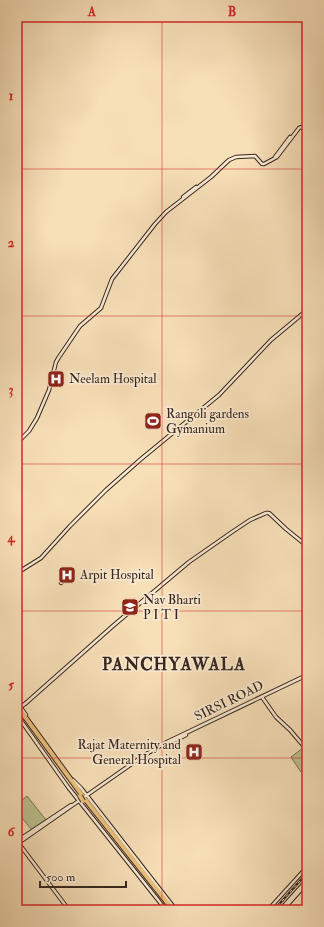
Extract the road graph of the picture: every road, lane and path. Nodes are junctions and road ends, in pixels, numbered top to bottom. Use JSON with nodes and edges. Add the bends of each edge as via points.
{"nodes":[{"id":1,"x":307,"y":131,"type":"edge"},
{"id":2,"x":251,"y":156,"type":"junction"},
{"id":3,"x":307,"y":310,"type":"edge"},
{"id":4,"x":28,"y":430,"type":"junction"},
{"id":5,"x":17,"y":442,"type":"edge"},
{"id":6,"x":252,"y":520,"type":"junction"},
{"id":7,"x":307,"y":546,"type":"edge"},
{"id":8,"x":17,"y":573,"type":"edge"},
{"id":9,"x":66,"y":578,"type":"dead end"},
{"id":10,"x":61,"y":583,"type":"dead end"},
{"id":11,"x":307,"y":676,"type":"edge"},
{"id":12,"x":262,"y":697,"type":"junction"},
{"id":13,"x":17,"y":702,"type":"edge"},
{"id":14,"x":26,"y":703,"type":"junction"},
{"id":15,"x":19,"y":710,"type":"edge"},
{"id":16,"x":307,"y":750,"type":"edge"},
{"id":17,"x":90,"y":793,"type":"junction"},
{"id":18,"x":82,"y":797,"type":"junction"},
{"id":19,"x":74,"y":804,"type":"junction"},
{"id":20,"x":17,"y":842,"type":"edge"},
{"id":21,"x":307,"y":867,"type":"edge"},
{"id":22,"x":307,"y":880,"type":"edge"},
{"id":23,"x":307,"y":883,"type":"edge"},
{"id":24,"x":68,"y":910,"type":"edge"},
{"id":25,"x":166,"y":910,"type":"edge"},
{"id":26,"x":171,"y":910,"type":"edge"},
{"id":27,"x":176,"y":910,"type":"edge"},
{"id":28,"x":268,"y":910,"type":"edge"},
{"id":29,"x":282,"y":910,"type":"edge"}],
"edges":[{"from":1,"to":2,"type":"street","via":[[300,127],[277,157],[263,164]]},
{"from":2,"to":4,"type":"street","via":[[229,160],[166,212],[115,275],[100,308],[82,323],[56,362],[49,390],[37,418]]},
{"from":2,"to":4,"type":"street","via":[[227,159],[154,223],[111,277],[100,306],[79,325],[57,357],[48,389]]},
{"from":3,"to":8,"type":"street","via":[[266,345],[219,395],[91,504],[41,558]]},
{"from":4,"to":5,"type":"street"},
{"from":6,"to":7,"type":"street","via":[[266,513],[270,514]]},
{"from":6,"to":14,"type":"street","via":[[178,573]]},
{"from":6,"to":14,"type":"street","via":[[190,562]]},
{"from":9,"to":10,"type":"street"},
{"from":11,"to":12,"type":"street","name":"SIRSI ROAD"},
{"from":12,"to":16,"type":"street","via":[[276,717]]},
{"from":12,"to":17,"type":"street","name":"SIRSI ROAD","via":[[161,746]]},
{"from":13,"to":15,"type":"street"},
{"from":14,"to":15,"type":"street"},
{"from":15,"to":18,"type":"highway"},
{"from":17,"to":18,"type":"street","name":"SIRSI ROAD"},
{"from":17,"to":18,"type":"street"},
{"from":18,"to":19,"type":"street","name":"SIRSI ROAD"},
{"from":18,"to":19,"type":"street"},
{"from":18,"to":25,"type":"street"},
{"from":18,"to":26,"type":"highway"},
{"from":18,"to":27,"type":"street"},
{"from":19,"to":20,"type":"street","name":"SIRSI ROAD"},
{"from":20,"to":24,"type":"street"},
{"from":21,"to":28,"type":"street"},
{"from":22,"to":29,"type":"street"},
{"from":23,"to":29,"type":"street"}]}
